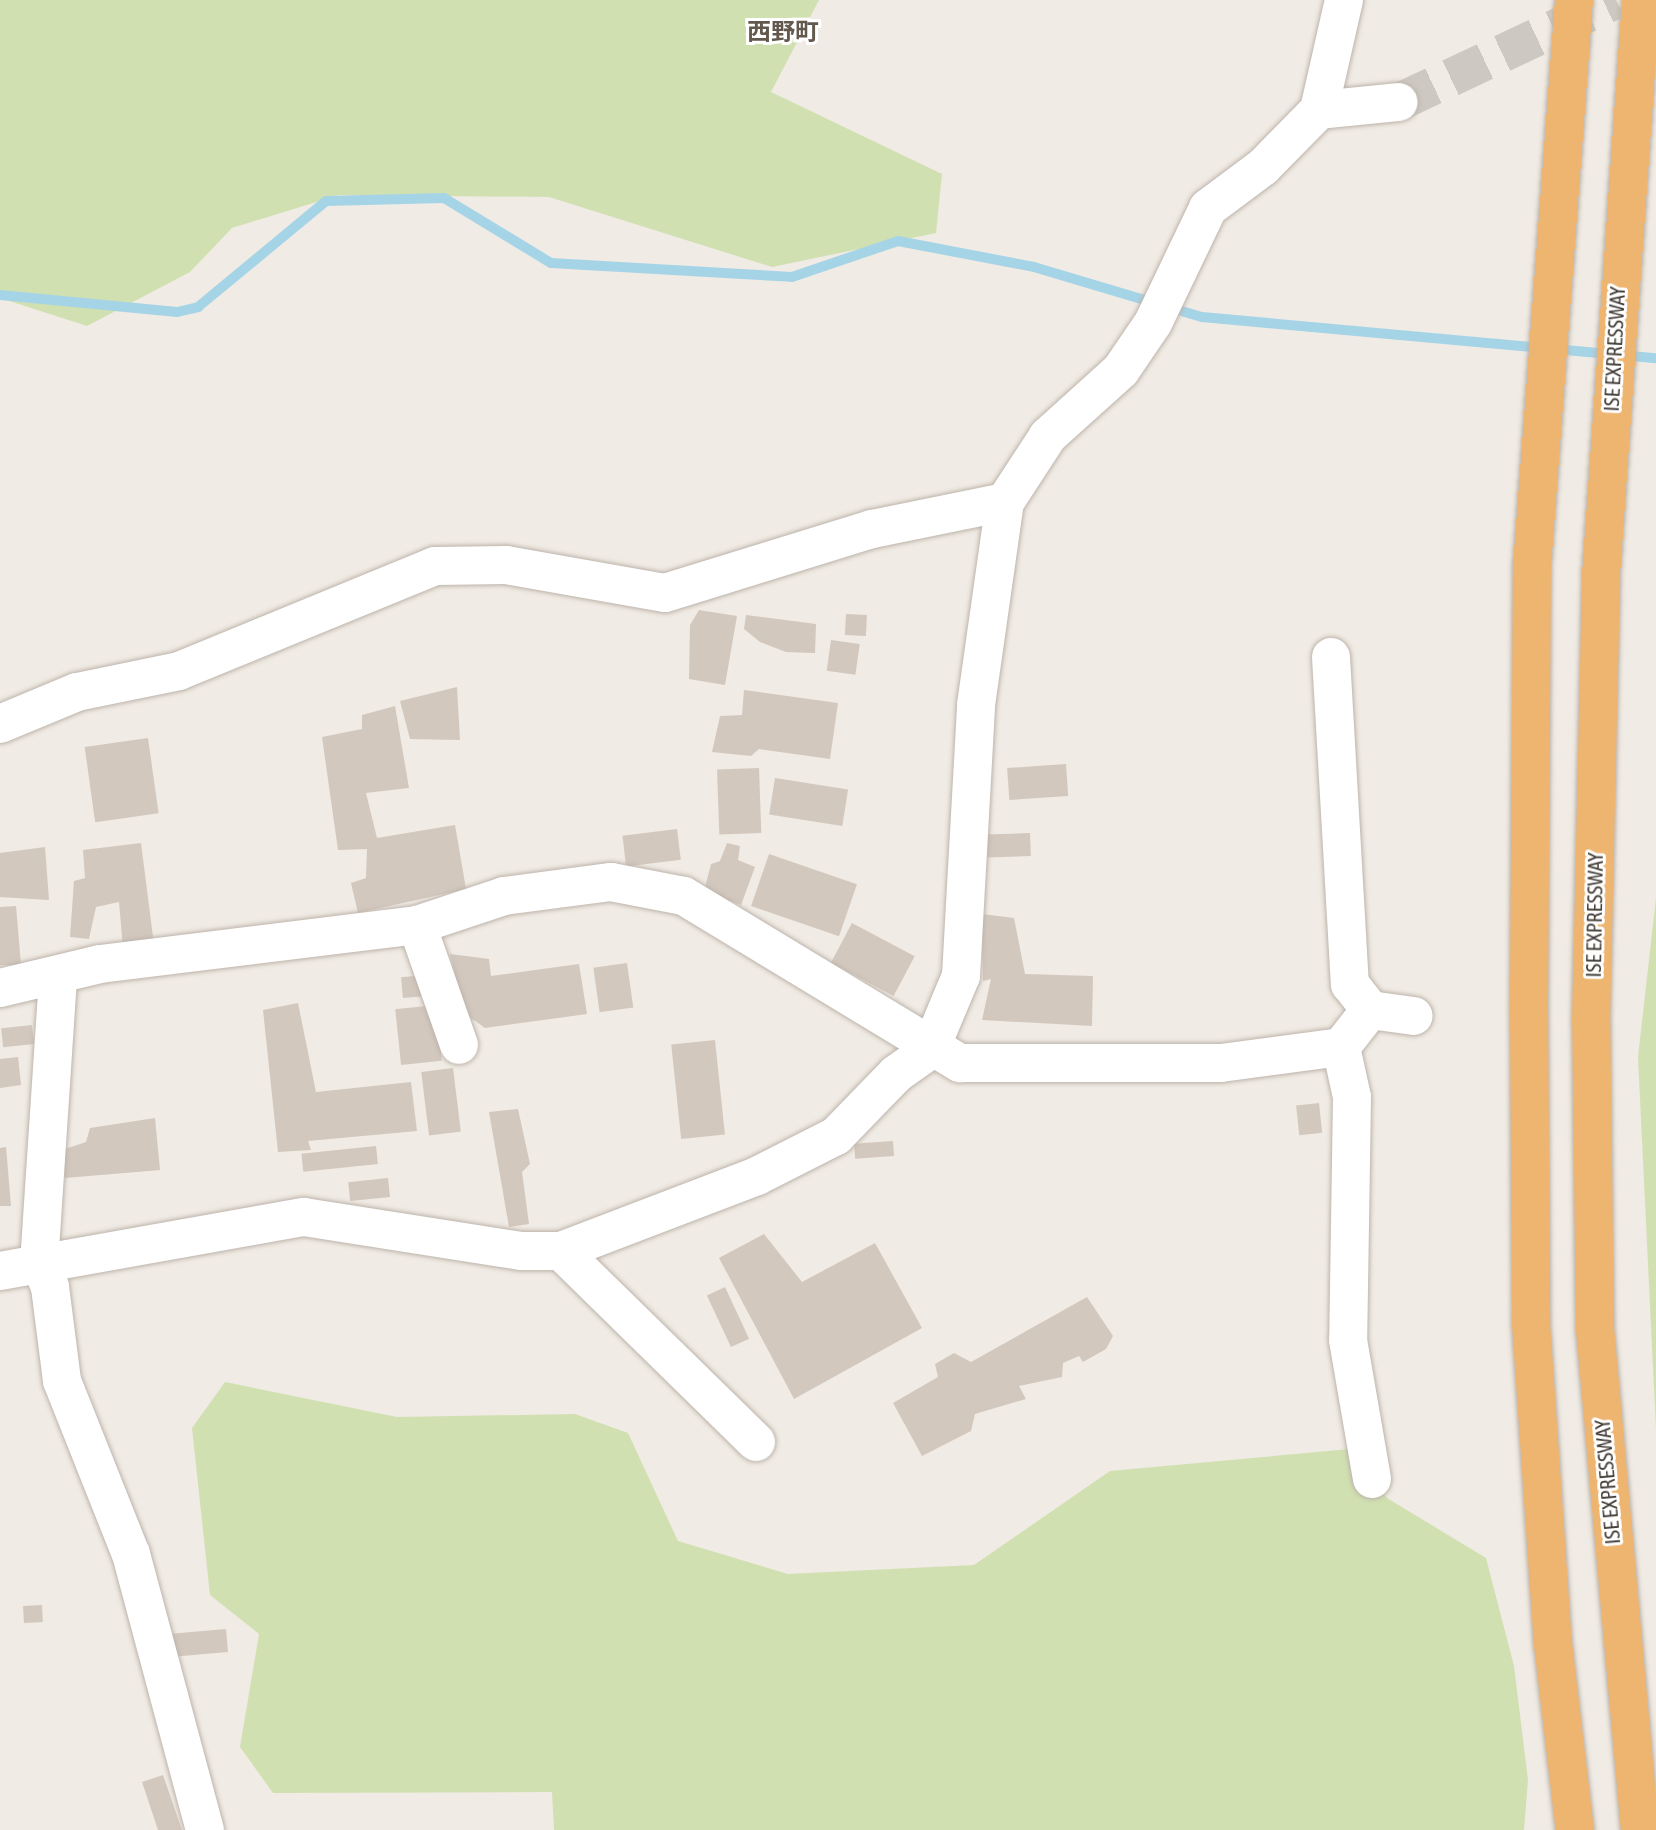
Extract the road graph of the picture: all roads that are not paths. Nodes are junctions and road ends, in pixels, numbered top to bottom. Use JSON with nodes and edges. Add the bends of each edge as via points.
{"nodes":[{"id":1,"x":1344,"y":0,"type":"edge"},
{"id":2,"x":1574,"y":0,"type":"edge"},
{"id":3,"x":1641,"y":0,"type":"edge"},
{"id":4,"x":1399,"y":102,"type":"tunnel mouth"},
{"id":5,"x":1319,"y":110,"type":"junction"},
{"id":6,"x":1005,"y":502,"type":"junction"},
{"id":7,"x":1331,"y":657,"type":"dead end"},
{"id":8,"x":0,"y":724,"type":"edge"},
{"id":9,"x":417,"y":925,"type":"junction"},
{"id":10,"x":58,"y":978,"type":"junction"},
{"id":11,"x":0,"y":988,"type":"edge"},
{"id":12,"x":1370,"y":1010,"type":"junction"},
{"id":13,"x":1414,"y":1016,"type":"dead end"},
{"id":14,"x":459,"y":1045,"type":"dead end"},
{"id":15,"x":1340,"y":1047,"type":"junction"},
{"id":16,"x":930,"y":1051,"type":"junction"},
{"id":17,"x":561,"y":1251,"type":"junction"},
{"id":18,"x":39,"y":1261,"type":"junction"},
{"id":19,"x":0,"y":1271,"type":"edge"},
{"id":20,"x":756,"y":1442,"type":"dead end"},
{"id":21,"x":1372,"y":1479,"type":"dead end"},
{"id":22,"x":205,"y":1830,"type":"edge"},
{"id":23,"x":1575,"y":1830,"type":"edge"},
{"id":24,"x":1640,"y":1830,"type":"edge"}],
"edges":[{"from":1,"to":5,"type":"street"},
{"from":2,"to":23,"type":"highway","via":[[1532,566],[1529,1012],[1531,1323],[1553,1644]]},
{"from":3,"to":24,"type":"highway","name":"ISE EXPRESSWAY","via":[[1601,575],[1591,1021],[1595,1329]]},
{"from":4,"to":5,"type":"street"},
{"from":5,"to":6,"type":"street","via":[[1263,167],[1208,208],[1133,351],[1048,436]]},
{"from":6,"to":8,"type":"street","via":[[872,529],[664,593],[506,565],[435,566],[179,671],[77,692]]},
{"from":6,"to":16,"type":"street","via":[[976,705],[961,976]]},
{"from":7,"to":12,"type":"street","via":[[1350,984]]},
{"from":9,"to":10,"type":"street","via":[[100,964]]},
{"from":9,"to":14,"type":"street"},
{"from":9,"to":16,"type":"street","via":[[504,896],[611,881],[684,896]]},
{"from":10,"to":11,"type":"street"},
{"from":10,"to":18,"type":"street"},
{"from":12,"to":13,"type":"street"},
{"from":12,"to":15,"type":"street"},
{"from":15,"to":16,"type":"street","via":[[1221,1063],[960,1063]]},
{"from":15,"to":21,"type":"street","via":[[1352,1097],[1348,1340]]},
{"from":16,"to":17,"type":"street","via":[[896,1074],[836,1136],[757,1176]]},
{"from":17,"to":18,"type":"street","via":[[521,1251],[304,1217]]},
{"from":17,"to":20,"type":"street"},
{"from":18,"to":19,"type":"street"},
{"from":18,"to":22,"type":"street","via":[[50,1287],[62,1381],[131,1554]]}]}
